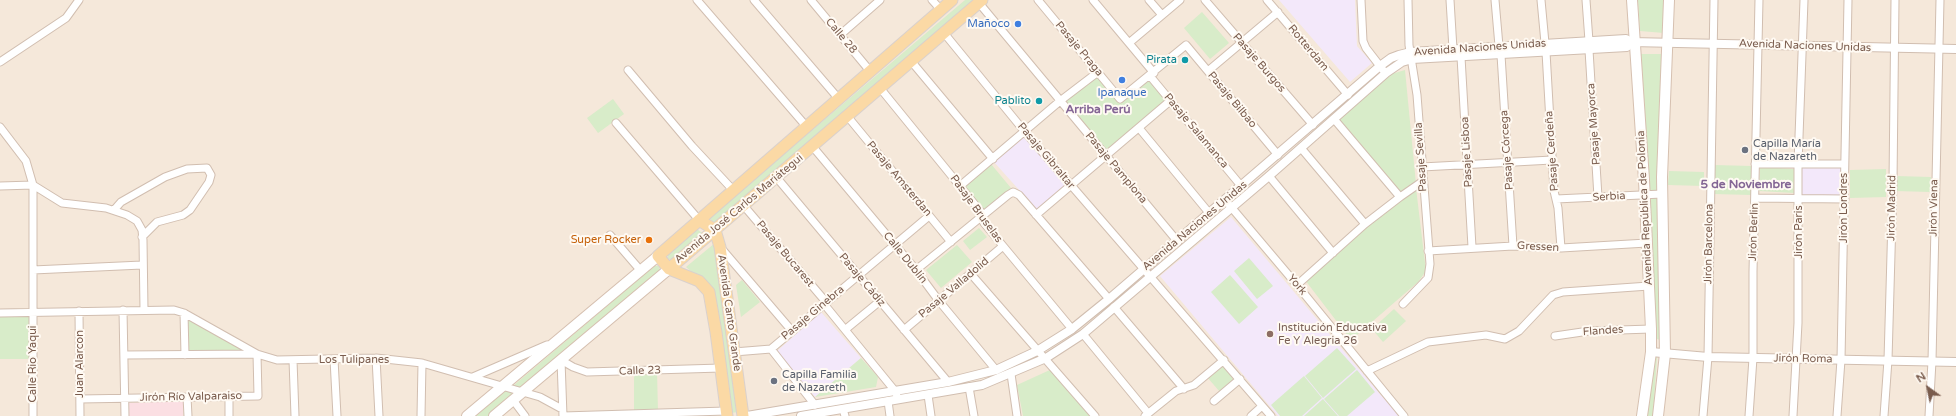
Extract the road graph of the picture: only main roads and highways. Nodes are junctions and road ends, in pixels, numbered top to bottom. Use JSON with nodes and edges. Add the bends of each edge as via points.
{"nodes":[{"id":1,"x":952,"y":0,"type":"edge"},
{"id":2,"x":1632,"y":0,"type":"edge"},
{"id":3,"x":1669,"y":0,"type":"edge"},
{"id":4,"x":980,"y":1,"type":"edge"},
{"id":5,"x":1662,"y":198,"type":"junction"},
{"id":6,"x":1645,"y":199,"type":"junction"},
{"id":7,"x":699,"y":220,"type":"junction"},
{"id":8,"x":715,"y":230,"type":"junction"},
{"id":9,"x":658,"y":256,"type":"junction"},
{"id":10,"x":669,"y":269,"type":"junction"},
{"id":11,"x":726,"y":413,"type":"edge"},
{"id":12,"x":467,"y":416,"type":"edge"},
{"id":13,"x":494,"y":416,"type":"edge"},
{"id":14,"x":742,"y":416,"type":"edge"},
{"id":15,"x":1642,"y":416,"type":"edge"},
{"id":16,"x":1658,"y":416,"type":"edge"}],
"edges":[{"from":1,"to":7,"type":"main road","name":"Avenida José Carlos Mariátegui"},
{"from":2,"to":6,"type":"main road","name":"Avenida República de Polonia"},
{"from":3,"to":5,"type":"main road","name":"Avenida República de Polonia"},
{"from":4,"to":8,"type":"main road","name":"Avenida José Carlos Mariátegui"},
{"from":5,"to":6,"type":"main road"},
{"from":5,"to":16,"type":"main road","name":"Avenida República de Polonia","via":[[1664,354]]},
{"from":6,"to":15,"type":"main road","name":"Avenida República de Polonia","via":[[1651,352]]},
{"from":7,"to":8,"type":"main road"},
{"from":7,"to":9,"type":"main road","name":"Avenida José Carlos Mariátegui"},
{"from":8,"to":10,"type":"main road","name":"Avenida José Carlos Mariátegui"},
{"from":8,"to":14,"type":"main road","name":"Avenida Canto Grande","via":[[720,247]]},
{"from":9,"to":10,"type":"main road","name":"Avenida Canto Grande"},
{"from":9,"to":12,"type":"main road","name":"Avenida José Carlos Mariátegui"},
{"from":10,"to":11,"type":"main road","name":"Avenida Canto Grande","via":[[699,281],[709,292]]},
{"from":10,"to":13,"type":"main road","name":"Avenida José Carlos Mariátegui"}]}
